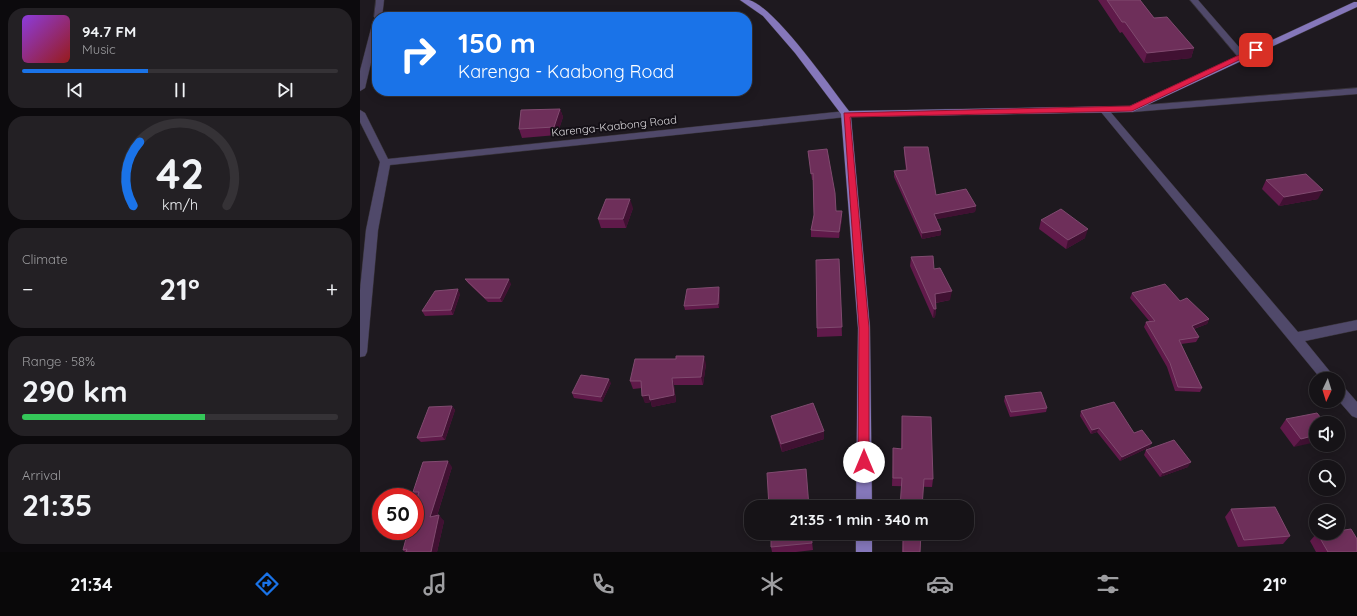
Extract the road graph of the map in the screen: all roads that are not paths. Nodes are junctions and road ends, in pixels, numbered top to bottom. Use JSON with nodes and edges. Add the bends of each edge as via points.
{"nodes":[{"id":1,"x":380,"y":0,"type":"edge"},
{"id":2,"x":744,"y":0,"type":"edge"},
{"id":3,"x":1194,"y":0,"type":"edge"},
{"id":4,"x":1357,"y":4,"type":"edge"},
{"id":5,"x":379,"y":12,"type":"edge"},
{"id":6,"x":372,"y":41,"type":"edge"},
{"id":7,"x":1242,"y":56,"type":"junction"},
{"id":8,"x":360,"y":88,"type":"edge"},
{"id":9,"x":1357,"y":91,"type":"edge"},
{"id":10,"x":1132,"y":109,"type":"junction"},
{"id":11,"x":1104,"y":110,"type":"junction"},
{"id":12,"x":360,"y":113,"type":"edge"},
{"id":13,"x":846,"y":114,"type":"junction"},
{"id":14,"x":385,"y":162,"type":"junction"},
{"id":15,"x":1357,"y":325,"type":"edge"},
{"id":16,"x":1295,"y":338,"type":"junction"},
{"id":17,"x":360,"y":352,"type":"edge"},
{"id":18,"x":1323,"y":372,"type":"edge"},
{"id":19,"x":1345,"y":398,"type":"edge"},
{"id":20,"x":1357,"y":412,"type":"edge"},
{"id":21,"x":864,"y":500,"type":"edge"},
{"id":22,"x":864,"y":540,"type":"edge"},
{"id":23,"x":864,"y":552,"type":"edge"}],
"edges":[{"from":1,"to":5,"type":"street"},
{"from":2,"to":13,"type":"main road","via":[[766,14]]},
{"from":3,"to":7,"type":"street"},
{"from":4,"to":7,"type":"main road"},
{"from":6,"to":8,"type":"street"},
{"from":7,"to":10,"type":"main road"},
{"from":9,"to":10,"type":"street"},
{"from":10,"to":11,"type":"main road"},
{"from":11,"to":13,"type":"main road"},
{"from":11,"to":16,"type":"street"},
{"from":12,"to":14,"type":"street"},
{"from":13,"to":14,"type":"street","name":"Karenga-Kaabong Road"},
{"from":13,"to":21,"type":"main road","via":[[864,328]]},
{"from":14,"to":17,"type":"street","via":[[372,230]]},
{"from":15,"to":16,"type":"street"},
{"from":16,"to":18,"type":"street"},
{"from":19,"to":20,"type":"street"},
{"from":22,"to":23,"type":"main road"}]}
